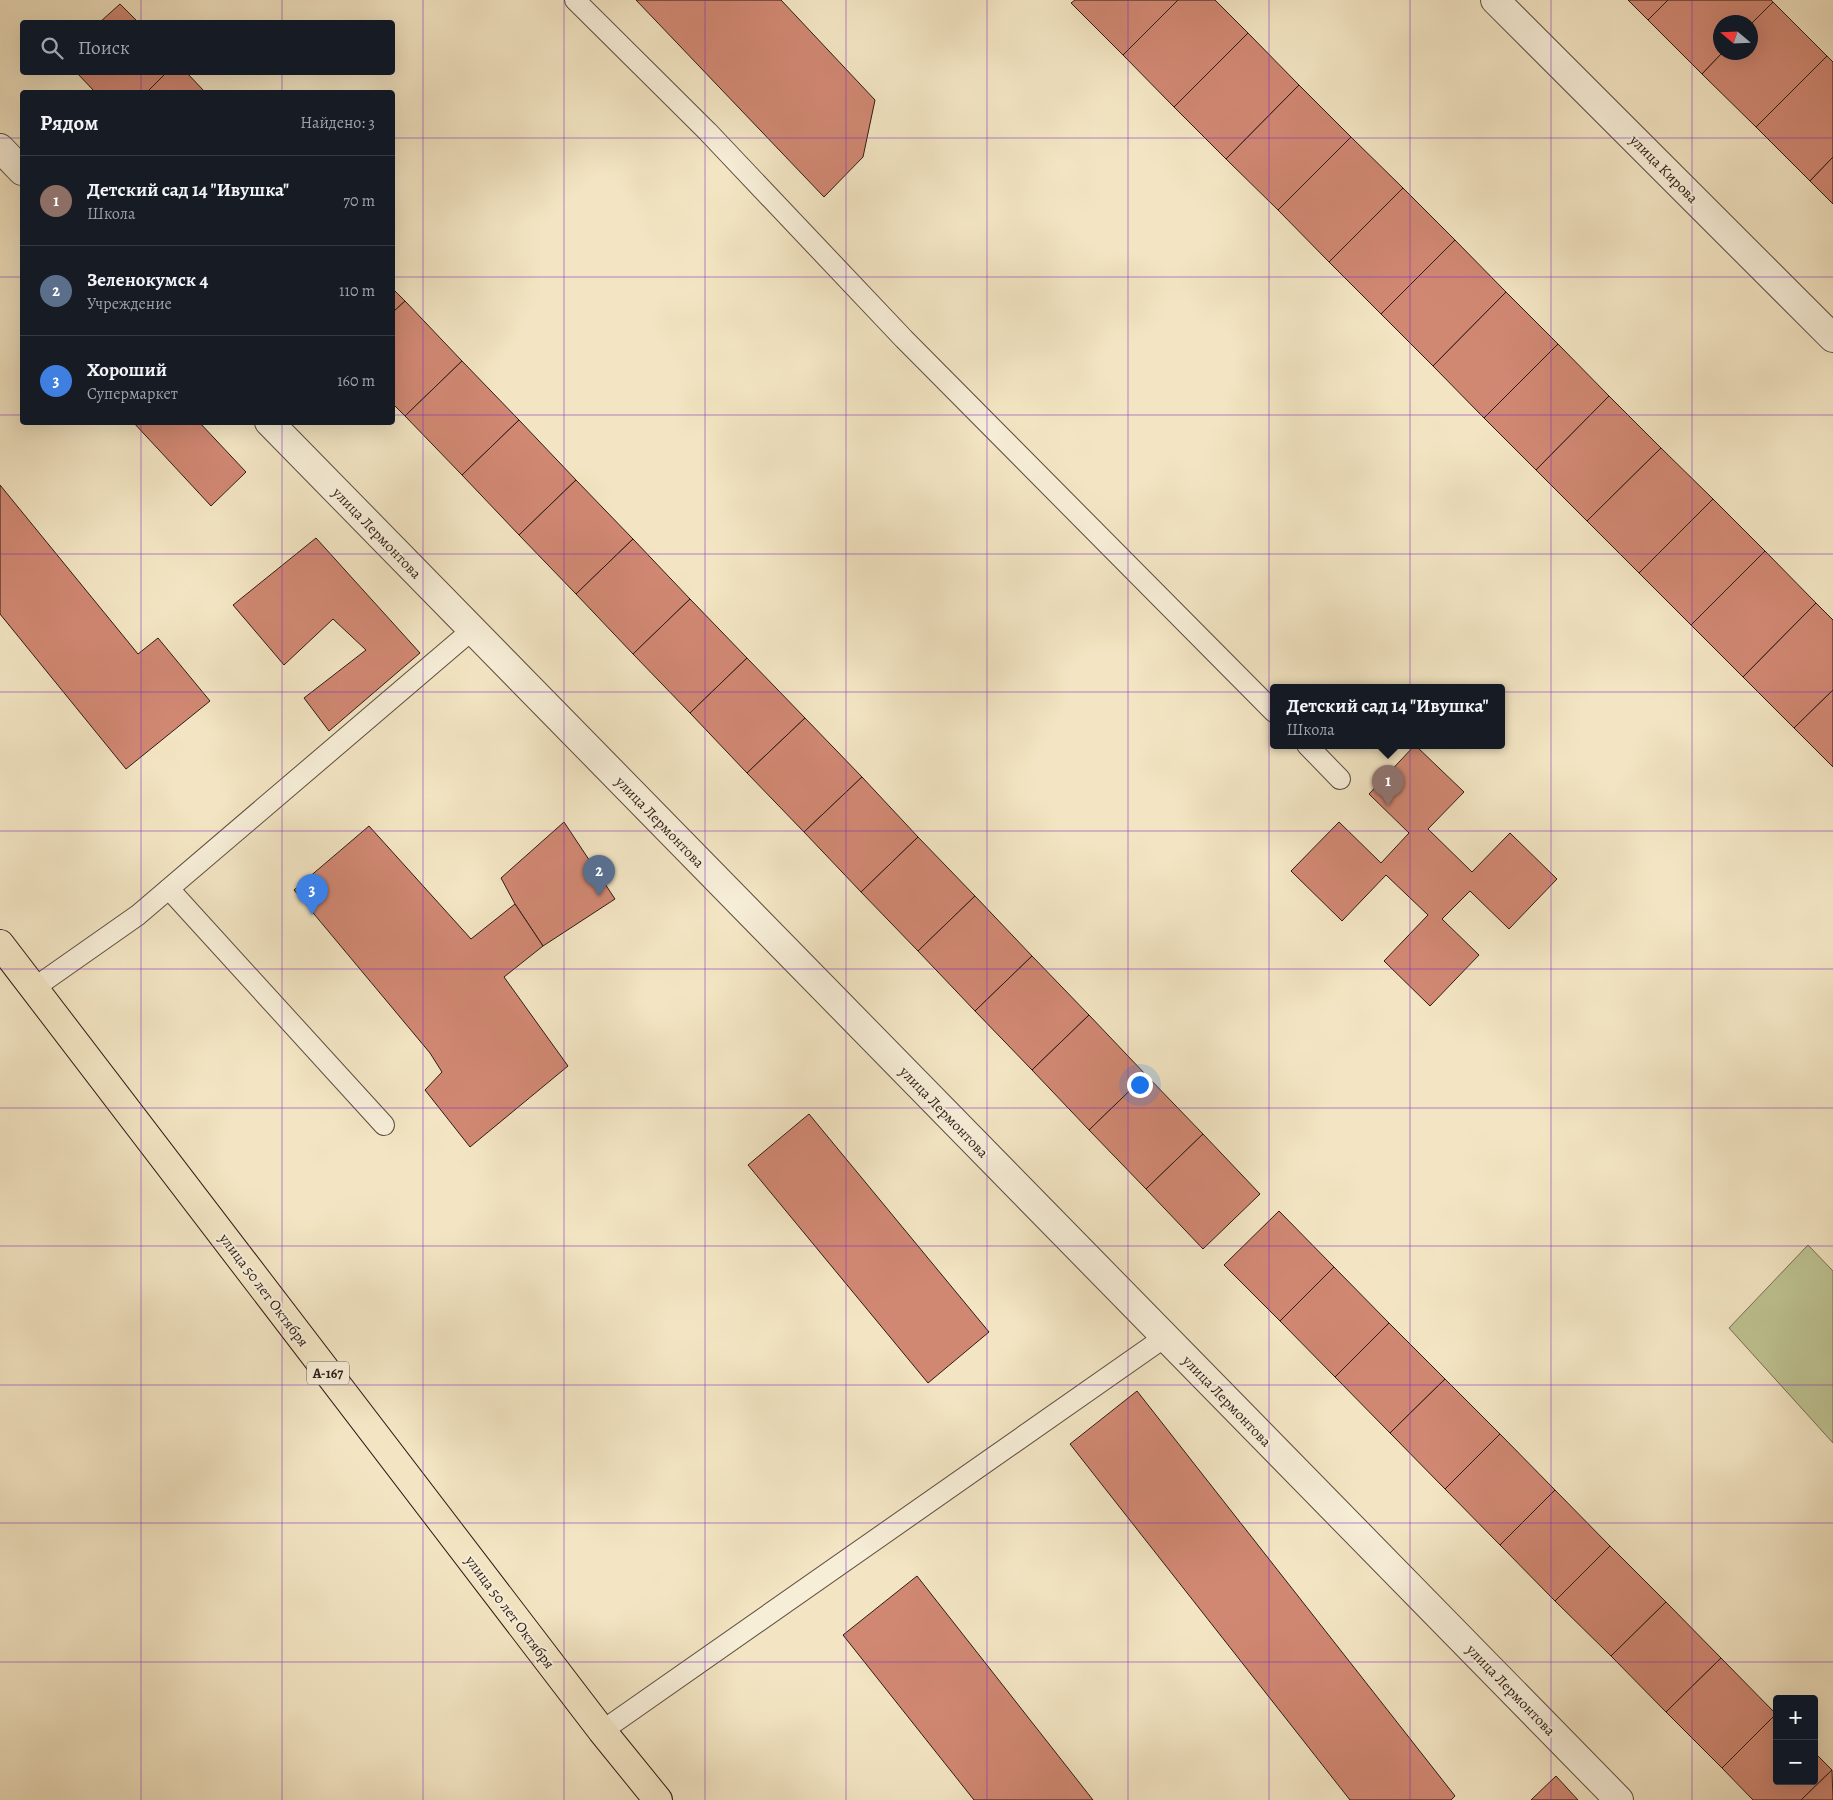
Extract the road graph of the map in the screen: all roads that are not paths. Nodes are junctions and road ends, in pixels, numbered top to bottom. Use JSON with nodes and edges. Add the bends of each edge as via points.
{"nodes":[{"id":1,"x":575,"y":0,"type":"edge"},
{"id":2,"x":1495,"y":0,"type":"edge"},
{"id":3,"x":0,"y":148,"type":"edge"},
{"id":4,"x":20,"y":169,"type":"edge"},
{"id":5,"x":1833,"y":338,"type":"edge"},
{"id":6,"x":272,"y":425,"type":"edge"},
{"id":7,"x":472,"y":630,"type":"junction"},
{"id":8,"x":1270,"y":708,"type":"edge"},
{"id":9,"x":1311,"y":749,"type":"edge"},
{"id":10,"x":1340,"y":778,"type":"dead end"},
{"id":11,"x":168,"y":889,"type":"junction"},
{"id":12,"x":0,"y":944,"type":"edge"},
{"id":13,"x":34,"y":988,"type":"junction"},
{"id":14,"x":384,"y":1125,"type":"dead end"},
{"id":15,"x":1165,"y":1337,"type":"junction"},
{"id":16,"x":602,"y":1732,"type":"junction"},
{"id":17,"x":658,"y":1800,"type":"edge"},
{"id":18,"x":1619,"y":1800,"type":"edge"}],
"edges":[{"from":1,"to":8,"type":"lane","via":[[708,132],[904,339]]},
{"from":2,"to":5,"type":"street","name":"улица Кирова"},
{"from":3,"to":4,"type":"street"},
{"from":6,"to":7,"type":"street","name":"улица Лермонтова"},
{"from":7,"to":11,"type":"lane"},
{"from":7,"to":15,"type":"street","name":"улица Лермонтова"},
{"from":9,"to":10,"type":"lane"},
{"from":11,"to":13,"type":"lane","via":[[138,915]]},
{"from":11,"to":14,"type":"lane"},
{"from":12,"to":13,"type":"highway","name":"улица 50 лет Октября","number":"А-167"},
{"from":13,"to":16,"type":"highway","name":"улица 50 лет Октября","number":"А-167"},
{"from":15,"to":16,"type":"lane"},
{"from":15,"to":18,"type":"street","name":"улица Лермонтова"},
{"from":16,"to":17,"type":"highway","name":"улица 50 лет Октября","number":"А-167"}]}
